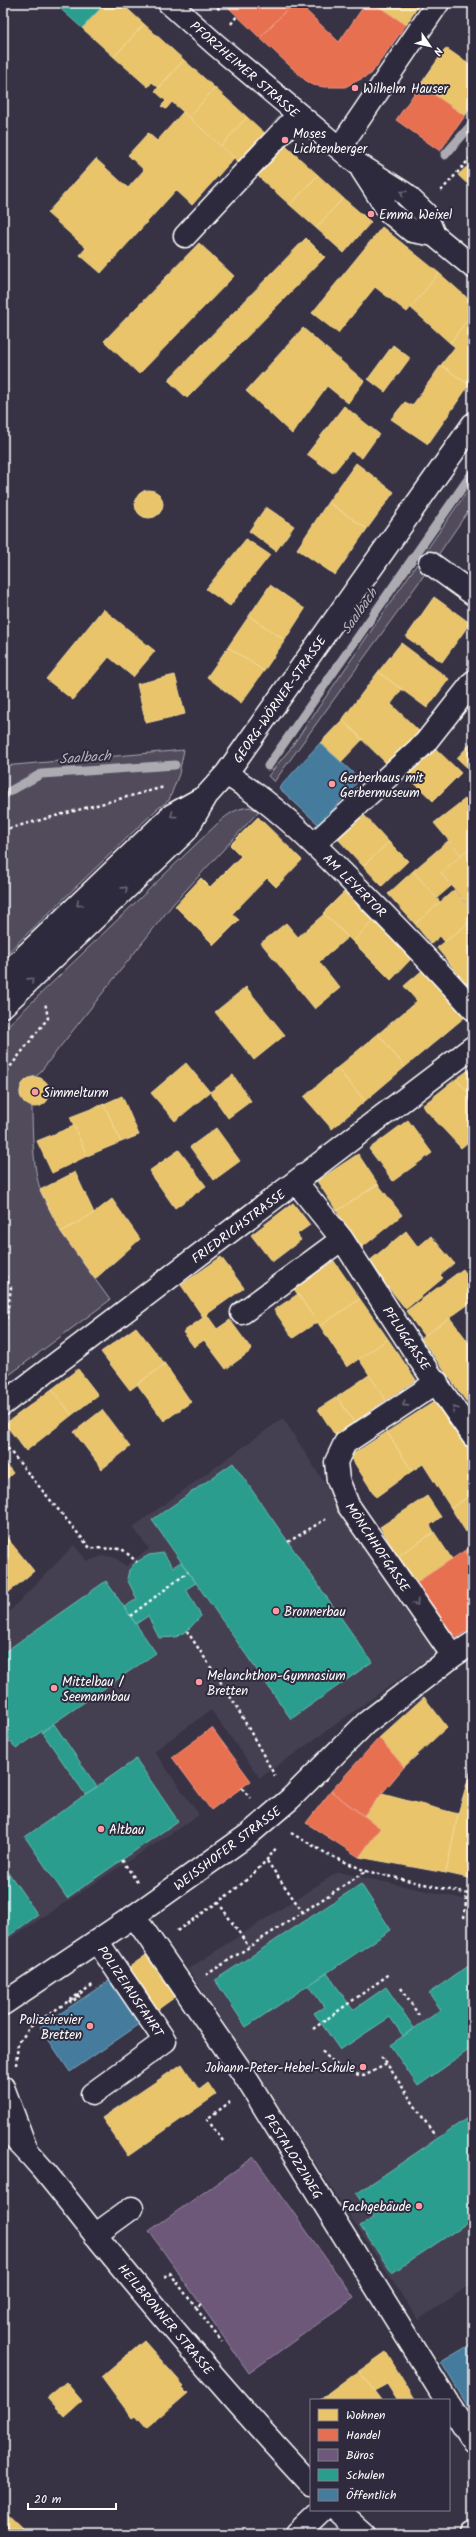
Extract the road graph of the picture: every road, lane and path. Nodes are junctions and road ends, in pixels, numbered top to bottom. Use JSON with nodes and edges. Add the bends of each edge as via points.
{"nodes":[{"id":1,"x":169,"y":3,"type":"edge"},
{"id":2,"x":438,"y":3,"type":"edge"},
{"id":3,"x":298,"y":115,"type":"junction"},
{"id":4,"x":340,"y":147,"type":"junction"},
{"id":5,"x":473,"y":155,"type":"edge"},
{"id":6,"x":358,"y":164,"type":"junction"},
{"id":7,"x":425,"y":213,"type":"junction"},
{"id":8,"x":434,"y":235,"type":"junction"},
{"id":9,"x":185,"y":236,"type":"dead end"},
{"id":10,"x":473,"y":267,"type":"edge"},
{"id":11,"x":473,"y":424,"type":"edge"},
{"id":12,"x":430,"y":563,"type":"dead end"},
{"id":13,"x":473,"y":594,"type":"edge"},
{"id":14,"x":473,"y":682,"type":"edge"},
{"id":15,"x":226,"y":774,"type":"junction"},
{"id":16,"x":168,"y":786,"type":"dead end"},
{"id":17,"x":206,"y":795,"type":"junction"},
{"id":18,"x":3,"y":830,"type":"edge"},
{"id":19,"x":314,"y":844,"type":"junction"},
{"id":20,"x":3,"y":977,"type":"edge"},
{"id":21,"x":34,"y":977,"type":"junction"},
{"id":22,"x":3,"y":1006,"type":"edge"},
{"id":23,"x":473,"y":1009,"type":"edge"},
{"id":24,"x":473,"y":1047,"type":"edge"},
{"id":25,"x":3,"y":1076,"type":"edge"},
{"id":26,"x":296,"y":1182,"type":"junction"},
{"id":27,"x":342,"y":1239,"type":"junction"},
{"id":28,"x":3,"y":1270,"type":"edge"},
{"id":29,"x":242,"y":1313,"type":"dead end"},
{"id":30,"x":3,"y":1340,"type":"edge"},
{"id":31,"x":437,"y":1391,"type":"junction"},
{"id":32,"x":3,"y":1404,"type":"edge"},
{"id":33,"x":3,"y":1437,"type":"edge"},
{"id":34,"x":470,"y":1440,"type":"edge"},
{"id":35,"x":348,"y":1505,"type":"junction"},
{"id":36,"x":288,"y":1542,"type":"dead end"},
{"id":37,"x":137,"y":1562,"type":"dead end"},
{"id":38,"x":188,"y":1572,"type":"dead end"},
{"id":39,"x":130,"y":1616,"type":"dead end"},
{"id":40,"x":187,"y":1631,"type":"dead end"},
{"id":41,"x":473,"y":1643,"type":"edge"},
{"id":42,"x":453,"y":1656,"type":"junction"},
{"id":43,"x":277,"y":1778,"type":"dead end"},
{"id":44,"x":242,"y":1788,"type":"dead end"},
{"id":45,"x":262,"y":1813,"type":"junction"},
{"id":46,"x":122,"y":1860,"type":"dead end"},
{"id":47,"x":366,"y":1871,"type":"junction"},
{"id":48,"x":140,"y":1886,"type":"dead end"},
{"id":49,"x":467,"y":1894,"type":"junction"},
{"id":50,"x":473,"y":1895,"type":"edge"},
{"id":51,"x":218,"y":1902,"type":"junction"},
{"id":52,"x":302,"y":1910,"type":"junction"},
{"id":53,"x":134,"y":1916,"type":"junction"},
{"id":54,"x":464,"y":1918,"type":"dead end"},
{"id":55,"x":97,"y":1941,"type":"junction"},
{"id":56,"x":156,"y":1946,"type":"junction"},
{"id":57,"x":249,"y":1947,"type":"junction"},
{"id":58,"x":391,"y":1973,"type":"dead end"},
{"id":59,"x":202,"y":1978,"type":"dead end"},
{"id":60,"x":401,"y":1988,"type":"dead end"},
{"id":61,"x":69,"y":2000,"type":"junction"},
{"id":62,"x":3,"y":2004,"type":"edge"},
{"id":63,"x":420,"y":2017,"type":"dead end"},
{"id":64,"x":313,"y":2029,"type":"dead end"},
{"id":65,"x":322,"y":2050,"type":"dead end"},
{"id":66,"x":381,"y":2057,"type":"dead end"},
{"id":67,"x":387,"y":2064,"type":"junction"},
{"id":68,"x":9,"y":2080,"type":"edge"},
{"id":69,"x":251,"y":2086,"type":"junction"},
{"id":70,"x":92,"y":2094,"type":"dead end"},
{"id":71,"x":3,"y":2128,"type":"edge"},
{"id":72,"x":435,"y":2136,"type":"dead end"},
{"id":73,"x":223,"y":2141,"type":"dead end"},
{"id":74,"x":27,"y":2149,"type":"junction"},
{"id":75,"x":132,"y":2208,"type":"dead end"},
{"id":76,"x":95,"y":2235,"type":"junction"},
{"id":77,"x":175,"y":2280,"type":"dead end"},
{"id":78,"x":196,"y":2308,"type":"dead end"},
{"id":79,"x":445,"y":2399,"type":"edge"},
{"id":80,"x":450,"y":2406,"type":"edge"},
{"id":81,"x":473,"y":2441,"type":"edge"},
{"id":82,"x":310,"y":2483,"type":"edge"},
{"id":83,"x":321,"y":2511,"type":"edge"},
{"id":84,"x":338,"y":2511,"type":"edge"},
{"id":85,"x":297,"y":2534,"type":"edge"},
{"id":86,"x":364,"y":2534,"type":"edge"}],
"edges":[{"from":1,"to":3,"type":"street","name":"PFORZHEIMER STRASSE"},
{"from":2,"to":4,"type":"street"},
{"from":3,"to":4,"type":"street","name":"PFORZHEIMER STRASSE"},
{"from":3,"to":9,"type":"street"},
{"from":4,"to":6,"type":"street","name":"PFORZHEIMER STRASSE"},
{"from":5,"to":7,"type":"path","via":[[451,178]]},
{"from":7,"to":6,"type":"street","name":"PFORZHEIMER STRASSE","one_way":true,"via":[[404,193]]},
{"from":6,"to":8,"type":"street","name":"PFORZHEIMER STRASSE","via":[[389,212],[412,231]]},
{"from":7,"to":8,"type":"street","name":"PFORZHEIMER STRASSE"},
{"from":8,"to":10,"type":"street","name":"PFORZHEIMER STRASSE"},
{"from":11,"to":15,"type":"street","name":"GEORG-WÖRNER-STRASSE"},
{"from":12,"to":13,"type":"street"},
{"from":14,"to":19,"type":"street","via":[[425,743]]},
{"from":15,"to":17,"type":"street","name":"GEORG-WÖRNER-STRASSE"},
{"from":15,"to":19,"type":"street","name":"AM LEYERTOR","via":[[274,807]]},
{"from":16,"to":18,"type":"path"},
{"from":17,"to":20,"type":"street","name":"GEORG-WÖRNER-STRASSE","one_way":true,"via":[[172,815]]},
{"from":21,"to":17,"type":"street","name":"GEORG-WÖRNER-STRASSE","one_way":true,"via":[[186,831]]},
{"from":19,"to":23,"type":"street","name":"AM LEYERTOR","via":[[413,942]]},
{"from":22,"to":21,"type":"street","name":"GEORG-WÖRNER-STRASSE","one_way":true},
{"from":21,"to":25,"type":"path","via":[[42,985],[48,1018]]},
{"from":24,"to":26,"type":"street","name":"FRIEDRICHSTRASSE"},
{"from":26,"to":27,"type":"street","name":"PFLUGGASSE"},
{"from":26,"to":32,"type":"street","name":"FRIEDRICHSTRASSE"},
{"from":27,"to":29,"type":"street"},
{"from":27,"to":31,"type":"street","name":"PFLUGGASSE"},
{"from":28,"to":30,"type":"path","via":[[11,1288]]},
{"from":34,"to":31,"type":"street","name":"PFLUGGASSE","one_way":true},
{"from":31,"to":35,"type":"street","name":"MÖNCHHOFGASSE","one_way":true,"via":[[345,1443],[336,1462],[338,1480]]},
{"from":33,"to":37,"type":"path","via":[[9,1450],[90,1548],[122,1549]]},
{"from":35,"to":36,"type":"path"},
{"from":35,"to":42,"type":"street","name":"MÖNCHHOFGASSE","one_way":true},
{"from":38,"to":39,"type":"path"},
{"from":40,"to":43,"type":"path","via":[[235,1704]]},
{"from":41,"to":42,"type":"street","name":"WEISSHOFER STRASSE"},
{"from":42,"to":45,"type":"street","name":"WEISSHOFER STRASSE","via":[[366,1723]]},
{"from":44,"to":45,"type":"path"},
{"from":45,"to":47,"type":"path","via":[[329,1855]]},
{"from":45,"to":53,"type":"street","name":"WEISSHOFER STRASSE"},
{"from":46,"to":48,"type":"path"},
{"from":47,"to":49,"type":"path"},
{"from":47,"to":52,"type":"path"},
{"from":49,"to":50,"type":"path"},
{"from":49,"to":54,"type":"path"},
{"from":51,"to":52,"type":"path","via":[[267,1861]]},
{"from":51,"to":56,"type":"path"},
{"from":51,"to":57,"type":"path"},
{"from":52,"to":57,"type":"path"},
{"from":53,"to":55,"type":"street","name":"WEISSHOFER STRASSE"},
{"from":53,"to":56,"type":"street","name":"PESTALOZZIWEG"},
{"from":55,"to":62,"type":"street","name":"WEISSHOFER STRASSE"},
{"from":55,"to":70,"type":"street","name":"POLIZEIAUSFAHRT","via":[[165,2041]]},
{"from":56,"to":69,"type":"street","name":"PESTALOZZIWEG"},
{"from":57,"to":59,"type":"path"},
{"from":58,"to":64,"type":"path"},
{"from":60,"to":63,"type":"path"},
{"from":61,"to":61,"type":"path","via":[[77,1994],[79,1997],[76,2001]]},
{"from":61,"to":68,"type":"path","via":[[30,2027],[18,2044]]},
{"from":65,"to":67,"type":"path","via":[[333,2063],[346,2072],[364,2076]]},
{"from":66,"to":67,"type":"path"},
{"from":67,"to":72,"type":"path"},
{"from":68,"to":74,"type":"street","name":"HEILBRONNER STRASSE"},
{"from":69,"to":73,"type":"path","via":[[207,2119]]},
{"from":69,"to":79,"type":"street","name":"PESTALOZZIWEG"},
{"from":71,"to":74,"type":"street","name":"HEILBRONNER STRASSE"},
{"from":74,"to":76,"type":"street","name":"HEILBRONNER STRASSE"},
{"from":75,"to":76,"type":"street"},
{"from":76,"to":82,"type":"street","name":"HEILBRONNER STRASSE","via":[[247,2416]]},
{"from":77,"to":78,"type":"path"},
{"from":80,"to":81,"type":"street"},
{"from":83,"to":85,"type":"street"},
{"from":84,"to":86,"type":"street"}]}
